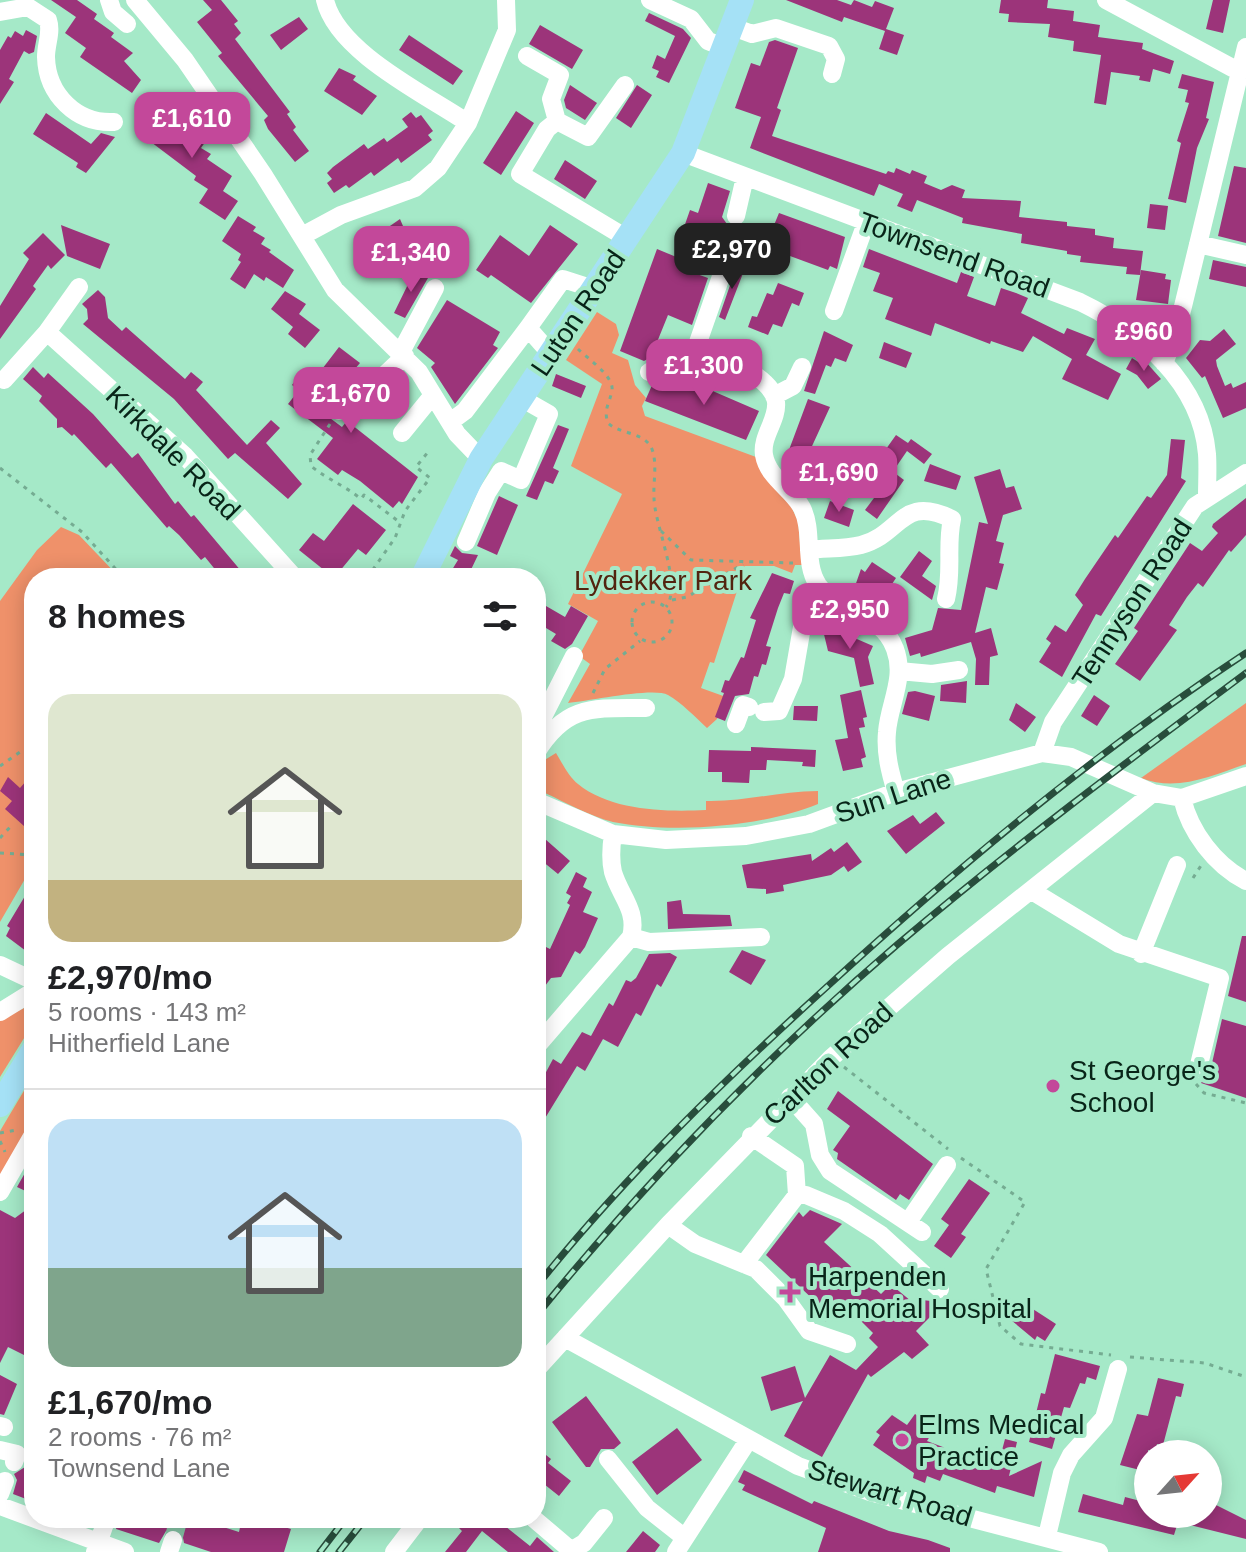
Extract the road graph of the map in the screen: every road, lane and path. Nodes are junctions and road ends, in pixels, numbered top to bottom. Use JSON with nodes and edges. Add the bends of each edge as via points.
{"nodes":[{"id":1,"x":109,"y":0,"type":"edge"},
{"id":2,"x":135,"y":0,"type":"edge"},
{"id":3,"x":325,"y":0,"type":"edge"},
{"id":4,"x":506,"y":0,"type":"edge"},
{"id":5,"x":650,"y":0,"type":"edge"},
{"id":6,"x":742,"y":0,"type":"edge"},
{"id":7,"x":1106,"y":0,"type":"edge"},
{"id":8,"x":0,"y":12,"type":"edge"},
{"id":9,"x":127,"y":24,"type":"dead end"},
{"id":10,"x":729,"y":37,"type":"junction"},
{"id":11,"x":1246,"y":47,"type":"edge"},
{"id":12,"x":527,"y":56,"type":"dead end"},
{"id":13,"x":1240,"y":72,"type":"junction"},
{"id":14,"x":832,"y":74,"type":"dead end"},
{"id":15,"x":625,"y":85,"type":"dead end"},
{"id":16,"x":557,"y":121,"type":"junction"},
{"id":17,"x":114,"y":122,"type":"dead end"},
{"id":18,"x":468,"y":123,"type":"junction"},
{"id":19,"x":683,"y":153,"type":"junction"},
{"id":20,"x":745,"y":177,"type":"junction"},
{"id":21,"x":736,"y":216,"type":"dead end"},
{"id":22,"x":866,"y":223,"type":"junction"},
{"id":23,"x":302,"y":236,"type":"junction"},
{"id":24,"x":628,"y":239,"type":"junction"},
{"id":25,"x":1198,"y":244,"type":"junction"},
{"id":26,"x":1246,"y":255,"type":"edge"},
{"id":27,"x":725,"y":265,"type":"dead end"},
{"id":28,"x":79,"y":287,"type":"dead end"},
{"id":29,"x":435,"y":288,"type":"dead end"},
{"id":30,"x":594,"y":289,"type":"junction"},
{"id":31,"x":834,"y":311,"type":"dead end"},
{"id":32,"x":528,"y":328,"type":"junction"},
{"id":33,"x":47,"y":332,"type":"junction"},
{"id":34,"x":557,"y":344,"type":"junction"},
{"id":35,"x":695,"y":351,"type":"junction"},
{"id":36,"x":406,"y":357,"type":"junction"},
{"id":37,"x":1164,"y":363,"type":"junction"},
{"id":38,"x":802,"y":367,"type":"dead end"},
{"id":39,"x":649,"y":372,"type":"dead end"},
{"id":40,"x":4,"y":380,"type":"dead end"},
{"id":41,"x":433,"y":395,"type":"junction"},
{"id":42,"x":774,"y":396,"type":"junction"},
{"id":43,"x":521,"y":398,"type":"junction"},
{"id":44,"x":347,"y":415,"type":"joint"},
{"id":45,"x":450,"y":422,"type":"junction"},
{"id":46,"x":402,"y":433,"type":"dead end"},
{"id":47,"x":428,"y":452,"type":"dead end"},
{"id":48,"x":481,"y":459,"type":"junction"},
{"id":49,"x":0,"y":468,"type":"edge"},
{"id":50,"x":1246,"y":473,"type":"edge"},
{"id":51,"x":1207,"y":498,"type":"junction"},
{"id":52,"x":398,"y":521,"type":"junction"},
{"id":53,"x":661,"y":531,"type":"junction"},
{"id":54,"x":466,"y":542,"type":"dead end"},
{"id":55,"x":810,"y":557,"type":"junction"},
{"id":56,"x":743,"y":564,"type":"junction"},
{"id":57,"x":115,"y":568,"type":"edge"},
{"id":58,"x":286,"y":568,"type":"edge"},
{"id":59,"x":374,"y":568,"type":"edge"},
{"id":60,"x":427,"y":568,"type":"edge"},
{"id":61,"x":826,"y":593,"type":"junction"},
{"id":62,"x":946,"y":599,"type":"dead end"},
{"id":63,"x":671,"y":600,"type":"junction"},
{"id":64,"x":666,"y":607,"type":"junction"},
{"id":65,"x":640,"y":641,"type":"junction"},
{"id":66,"x":574,"y":656,"type":"dead end"},
{"id":67,"x":959,"y":670,"type":"dead end"},
{"id":68,"x":899,"y":671,"type":"junction"},
{"id":69,"x":646,"y":708,"type":"dead end"},
{"id":70,"x":587,"y":711,"type":"junction"},
{"id":71,"x":546,"y":715,"type":"edge"},
{"id":72,"x":546,"y":719,"type":"edge"},
{"id":73,"x":736,"y":724,"type":"dead end"},
{"id":74,"x":24,"y":750,"type":"edge"},
{"id":75,"x":1042,"y":753,"type":"junction"},
{"id":76,"x":0,"y":766,"type":"edge"},
{"id":77,"x":1246,"y":776,"type":"edge"},
{"id":78,"x":1149,"y":791,"type":"junction"},
{"id":79,"x":896,"y":792,"type":"junction"},
{"id":80,"x":1182,"y":798,"type":"junction"},
{"id":81,"x":546,"y":805,"type":"edge"},
{"id":82,"x":11,"y":826,"type":"dead end"},
{"id":83,"x":613,"y":834,"type":"junction"},
{"id":84,"x":0,"y":838,"type":"edge"},
{"id":85,"x":0,"y":853,"type":"edge"},
{"id":86,"x":24,"y":854,"type":"edge"},
{"id":87,"x":1205,"y":860,"type":"dead end"},
{"id":88,"x":1177,"y":865,"type":"dead end"},
{"id":89,"x":1193,"y":878,"type":"dead end"},
{"id":90,"x":1246,"y":881,"type":"edge"},
{"id":91,"x":1032,"y":891,"type":"junction"},
{"id":92,"x":631,"y":937,"type":"junction"},
{"id":93,"x":761,"y":937,"type":"dead end"},
{"id":94,"x":0,"y":950,"type":"edge"},
{"id":95,"x":1141,"y":954,"type":"junction"},
{"id":96,"x":7,"y":968,"type":"edge"},
{"id":97,"x":24,"y":997,"type":"edge"},
{"id":98,"x":0,"y":1012,"type":"edge"},
{"id":99,"x":546,"y":1035,"type":"edge"},
{"id":100,"x":831,"y":1058,"type":"junction"},
{"id":101,"x":1198,"y":1069,"type":"joint"},
{"id":102,"x":24,"y":1071,"type":"edge"},
{"id":103,"x":790,"y":1097,"type":"junction"},
{"id":104,"x":1246,"y":1103,"type":"edge"},
{"id":105,"x":0,"y":1105,"type":"edge"},
{"id":106,"x":751,"y":1136,"type":"junction"},
{"id":107,"x":24,"y":1150,"type":"edge"},
{"id":108,"x":947,"y":1165,"type":"dead end"},
{"id":109,"x":0,"y":1192,"type":"edge"},
{"id":110,"x":797,"y":1195,"type":"junction"},
{"id":111,"x":668,"y":1225,"type":"junction"},
{"id":112,"x":744,"y":1264,"type":"junction"},
{"id":113,"x":940,"y":1289,"type":"dead end"},
{"id":114,"x":565,"y":1338,"type":"junction"},
{"id":115,"x":847,"y":1344,"type":"dead end"},
{"id":116,"x":546,"y":1359,"type":"edge"},
{"id":117,"x":1118,"y":1369,"type":"dead end"},
{"id":118,"x":1246,"y":1377,"type":"edge"},
{"id":119,"x":749,"y":1439,"type":"junction"},
{"id":120,"x":608,"y":1459,"type":"dead end"},
{"id":121,"x":3,"y":1498,"type":"edge"},
{"id":122,"x":24,"y":1509,"type":"edge"},
{"id":123,"x":604,"y":1518,"type":"dead end"},
{"id":124,"x":0,"y":1527,"type":"edge"},
{"id":125,"x":59,"y":1528,"type":"edge"},
{"id":126,"x":103,"y":1528,"type":"edge"},
{"id":127,"x":412,"y":1528,"type":"edge"},
{"id":128,"x":545,"y":1528,"type":"edge"},
{"id":129,"x":1047,"y":1536,"type":"junction"},
{"id":130,"x":680,"y":1545,"type":"edge"},
{"id":131,"x":96,"y":1548,"type":"edge"},
{"id":132,"x":571,"y":1551,"type":"edge"},
{"id":133,"x":125,"y":1552,"type":"edge"},
{"id":134,"x":394,"y":1552,"type":"edge"},
{"id":135,"x":1099,"y":1552,"type":"edge"}],
"edges":[{"from":1,"to":9,"type":"street"},
{"from":2,"to":23,"type":"street","via":[[185,60]]},
{"from":3,"to":18,"type":"street","via":[[332,21],[353,46]]},
{"from":4,"to":18,"type":"street","via":[[507,30]]},
{"from":5,"to":10,"type":"street","via":[[691,19],[708,41]]},
{"from":6,"to":10,"type":"main road","name":"Luton Road"},
{"from":7,"to":13,"type":"street"},
{"from":8,"to":17,"type":"street","via":[[28,7],[48,20],[48,71],[67,106],[84,120]]},
{"from":10,"to":14,"type":"street","via":[[776,28],[829,46],[836,59]]},
{"from":10,"to":19,"type":"main road","name":"Luton Road"},
{"from":11,"to":13,"type":"street"},
{"from":12,"to":16,"type":"street","via":[[560,75],[551,99]]},
{"from":13,"to":25,"type":"street"},
{"from":15,"to":16,"type":"street","via":[[588,137]]},
{"from":16,"to":24,"type":"street","via":[[520,174]]},
{"from":18,"to":23,"type":"street","via":[[438,168],[415,188],[341,215]]},
{"from":19,"to":20,"type":"street","name":"Townsend Road"},
{"from":19,"to":24,"type":"main road","name":"Luton Road"},
{"from":20,"to":21,"type":"street"},
{"from":20,"to":22,"type":"street","name":"Townsend Road"},
{"from":22,"to":31,"type":"street"},
{"from":22,"to":37,"type":"street","name":"Townsend Road","via":[[1080,302],[1130,329]]},
{"from":23,"to":36,"type":"street","via":[[335,290]]},
{"from":24,"to":30,"type":"main road","name":"Luton Road"},
{"from":25,"to":26,"type":"street"},
{"from":25,"to":37,"type":"street"},
{"from":27,"to":35,"type":"street"},
{"from":28,"to":33,"type":"street"},
{"from":29,"to":36,"type":"street"},
{"from":30,"to":32,"type":"street","via":[[563,279]]},
{"from":30,"to":34,"type":"main road","name":"Luton Road"},
{"from":32,"to":34,"type":"street"},
{"from":32,"to":45,"type":"street","via":[[465,411]]},
{"from":33,"to":40,"type":"street"},
{"from":33,"to":58,"type":"street","name":"Kirkdale Road","via":[[185,456]]},
{"from":34,"to":43,"type":"main road","name":"Luton Road"},
{"from":34,"to":53,"type":"path","via":[[610,380],[608,423],[649,443]]},
{"from":35,"to":39,"type":"street"},
{"from":35,"to":42,"type":"street","via":[[761,376]]},
{"from":36,"to":41,"type":"street"},
{"from":36,"to":44,"type":"street"},
{"from":37,"to":51,"type":"street","name":"Townsend Road","via":[[1198,419],[1207,455]]},
{"from":38,"to":42,"type":"street","via":[[793,386]]},
{"from":41,"to":45,"type":"street"},
{"from":41,"to":46,"type":"street"},
{"from":42,"to":55,"type":"street","via":[[765,457],[803,509]]},
{"from":43,"to":48,"type":"main road","name":"Luton Road"},
{"from":43,"to":54,"type":"street","via":[[549,414],[521,480],[501,471]]},
{"from":44,"to":52,"type":"path","via":[[310,455],[311,466]]},
{"from":45,"to":48,"type":"street"},
{"from":47,"to":52,"type":"path","via":[[416,467],[430,478]]},
{"from":48,"to":60,"type":"main road","name":"Luton Road"},
{"from":49,"to":57,"type":"path","via":[[82,532]]},
{"from":50,"to":51,"type":"street","name":"Tennyson Road"},
{"from":51,"to":75,"type":"street","name":"Tennyson Road","via":[[1195,506],[1053,722]]},
{"from":52,"to":59,"type":"path","via":[[395,538]]},
{"from":53,"to":56,"type":"path","via":[[691,560]]},
{"from":53,"to":63,"type":"path"},
{"from":55,"to":56,"type":"path"},
{"from":55,"to":61,"type":"street"},
{"from":55,"to":62,"type":"street","via":[[860,545],[918,510],[956,513],[947,542],[951,577]]},
{"from":56,"to":63,"type":"path","via":[[687,597]]},
{"from":61,"to":68,"type":"street","via":[[884,630],[896,650]]},
{"from":61,"to":73,"type":"street","via":[[802,627],[802,681],[764,710],[743,705]]},
{"from":63,"to":64,"type":"path"},
{"from":64,"to":65,"type":"path","via":[[671,620],[668,634],[651,644]]},
{"from":64,"to":65,"type":"path","via":[[653,601],[637,607],[633,625]]},
{"from":65,"to":70,"type":"path","via":[[605,669]]},
{"from":66,"to":71,"type":"street"},
{"from":67,"to":68,"type":"street"},
{"from":68,"to":79,"type":"street","via":[[886,736]]},
{"from":69,"to":70,"type":"street"},
{"from":70,"to":72,"type":"street"},
{"from":74,"to":76,"type":"path"},
{"from":75,"to":78,"type":"street","name":"Sun Lane","via":[[1071,757]]},
{"from":75,"to":79,"type":"street","name":"Sun Lane"},
{"from":77,"to":80,"type":"street","name":"Sun Lane"},
{"from":78,"to":80,"type":"street","name":"Sun Lane"},
{"from":78,"to":91,"type":"street","name":"Carlton Road"},
{"from":79,"to":83,"type":"street","name":"Sun Lane","via":[[809,824],[746,836],[666,840]]},
{"from":80,"to":90,"type":"street","via":[[1195,833]]},
{"from":81,"to":83,"type":"street","name":"Sun Lane"},
{"from":82,"to":84,"type":"path"},
{"from":83,"to":92,"type":"street","via":[[610,857],[633,913]]},
{"from":85,"to":86,"type":"path"},
{"from":87,"to":89,"type":"path"},
{"from":88,"to":95,"type":"street"},
{"from":91,"to":95,"type":"street"},
{"from":91,"to":100,"type":"street","name":"Carlton Road"},
{"from":92,"to":93,"type":"street","via":[[649,942]]},
{"from":92,"to":99,"type":"street"},
{"from":94,"to":96,"type":"street"},
{"from":95,"to":101,"type":"street","via":[[1220,978]]},
{"from":97,"to":98,"type":"street"},
{"from":100,"to":103,"type":"street","name":"Carlton Road"},
{"from":100,"to":118,"type":"path","via":[[929,1136],[1025,1202],[986,1269],[1000,1326],[1021,1344],[1205,1363]]},
{"from":101,"to":104,"type":"path","via":[[1198,1090]]},
{"from":102,"to":105,"type":"main road"},
{"from":103,"to":106,"type":"street","name":"Carlton Road"},
{"from":103,"to":108,"type":"street","via":[[814,1124],[820,1155],[830,1171],[915,1227]]},
{"from":106,"to":110,"type":"street","via":[[795,1166]]},
{"from":106,"to":111,"type":"street","name":"Carlton Road"},
{"from":107,"to":109,"type":"street"},
{"from":110,"to":112,"type":"street"},
{"from":110,"to":113,"type":"street","via":[[844,1211],[880,1234]]},
{"from":111,"to":112,"type":"street","via":[[695,1244]]},
{"from":111,"to":114,"type":"street","name":"Carlton Road"},
{"from":112,"to":115,"type":"street","via":[[770,1281],[809,1331]]},
{"from":114,"to":116,"type":"street","name":"Carlton Road"},
{"from":114,"to":119,"type":"street","name":"Stewart Road"},
{"from":117,"to":129,"type":"street","via":[[1104,1418],[1062,1473]]},
{"from":119,"to":129,"type":"street","name":"Stewart Road","via":[[798,1466],[870,1492]]},
{"from":119,"to":130,"type":"street"},
{"from":120,"to":130,"type":"street"},
{"from":121,"to":122,"type":"street"},
{"from":121,"to":124,"type":"street"},
{"from":123,"to":132,"type":"street"},
{"from":125,"to":131,"type":"street"},
{"from":126,"to":131,"type":"street"},
{"from":127,"to":134,"type":"street"},
{"from":128,"to":132,"type":"street"},
{"from":129,"to":135,"type":"street","name":"Stewart Road"},
{"from":131,"to":133,"type":"street"}]}
